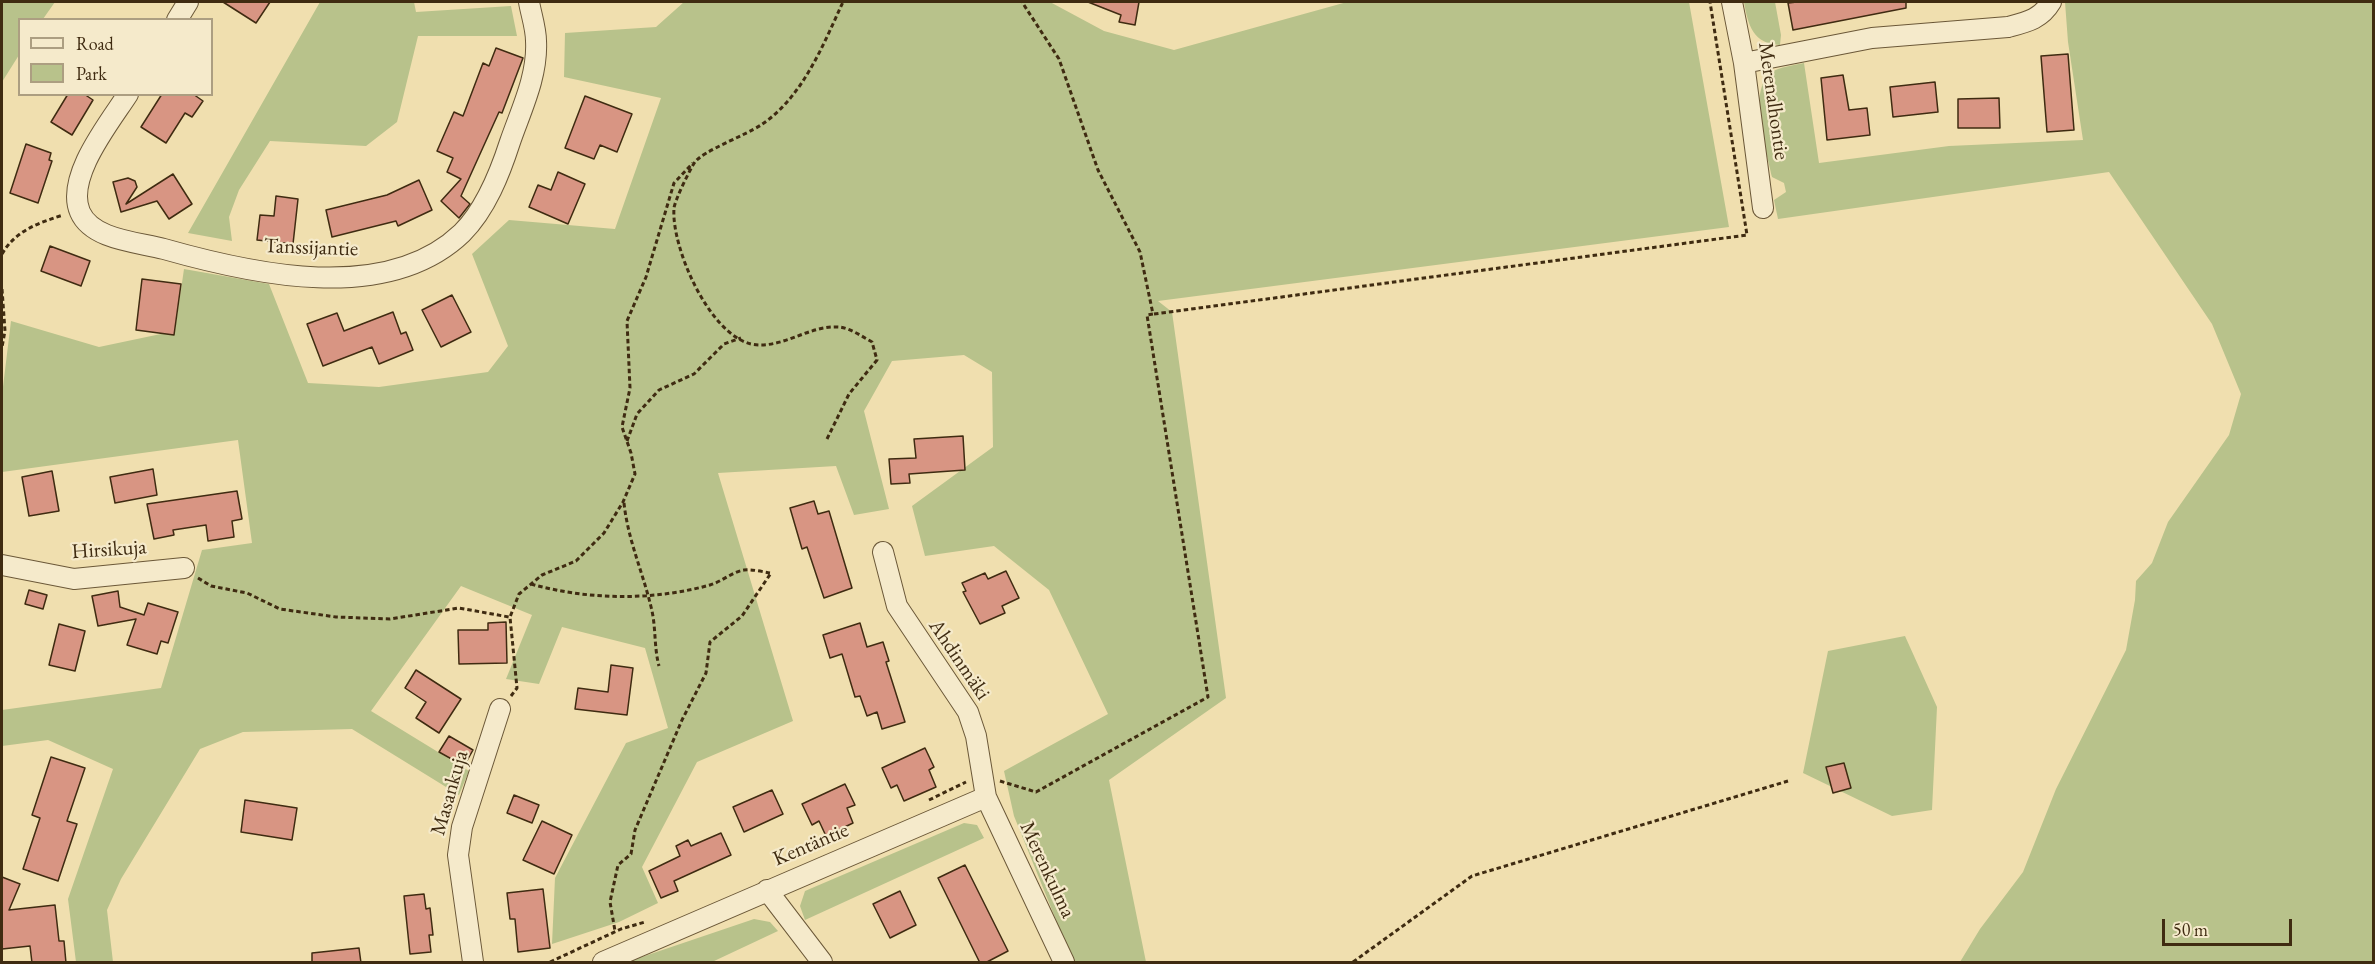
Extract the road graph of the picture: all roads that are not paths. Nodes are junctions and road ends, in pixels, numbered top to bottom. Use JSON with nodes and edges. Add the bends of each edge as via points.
{"nodes":[{"id":1,"x":188,"y":2,"type":"edge"},
{"id":2,"x":529,"y":2,"type":"edge"},
{"id":3,"x":1732,"y":2,"type":"edge"},
{"id":4,"x":2051,"y":2,"type":"edge"},
{"id":5,"x":178,"y":18,"type":"edge"},
{"id":6,"x":1744,"y":63,"type":"junction"},
{"id":7,"x":127,"y":96,"type":"edge"},
{"id":8,"x":1763,"y":208,"type":"dead end"},
{"id":9,"x":883,"y":552,"type":"dead end"},
{"id":10,"x":2,"y":565,"type":"edge"},
{"id":11,"x":184,"y":568,"type":"road end"},
{"id":12,"x":500,"y":709,"type":"road end"},
{"id":13,"x":986,"y":797,"type":"junction"},
{"id":14,"x":767,"y":890,"type":"junction"},
{"id":15,"x":473,"y":963,"type":"edge"},
{"id":16,"x":603,"y":963,"type":"edge"},
{"id":17,"x":822,"y":963,"type":"edge"},
{"id":18,"x":1064,"y":963,"type":"edge"}],
"edges":[{"from":1,"to":5,"type":"street"},
{"from":2,"to":7,"type":"street","name":"Tanssijantie","via":[[536,39],[533,74],[506,154],[485,201],[462,232],[438,252],[388,272],[338,278],[231,267],[95,231],[80,211],[77,199],[84,166]]},
{"from":3,"to":6,"type":"street","name":"Merenalhontie"},
{"from":4,"to":6,"type":"street","via":[[2043,14],[2008,27],[1872,38]]},
{"from":6,"to":8,"type":"street","name":"Merenalhontie"},
{"from":9,"to":13,"type":"street","name":"Ahdinmäki","via":[[897,606],[968,712]]},
{"from":10,"to":11,"type":"street","name":"Hirsikuja","via":[[74,579]]},
{"from":12,"to":15,"type":"street","name":"Masankuja","via":[[462,827],[458,855]]},
{"from":13,"to":14,"type":"street","name":"Kentäntie"},
{"from":13,"to":18,"type":"street","name":"Merenkulma"},
{"from":14,"to":16,"type":"street","name":"Kentäntie"},
{"from":14,"to":17,"type":"street"}]}
